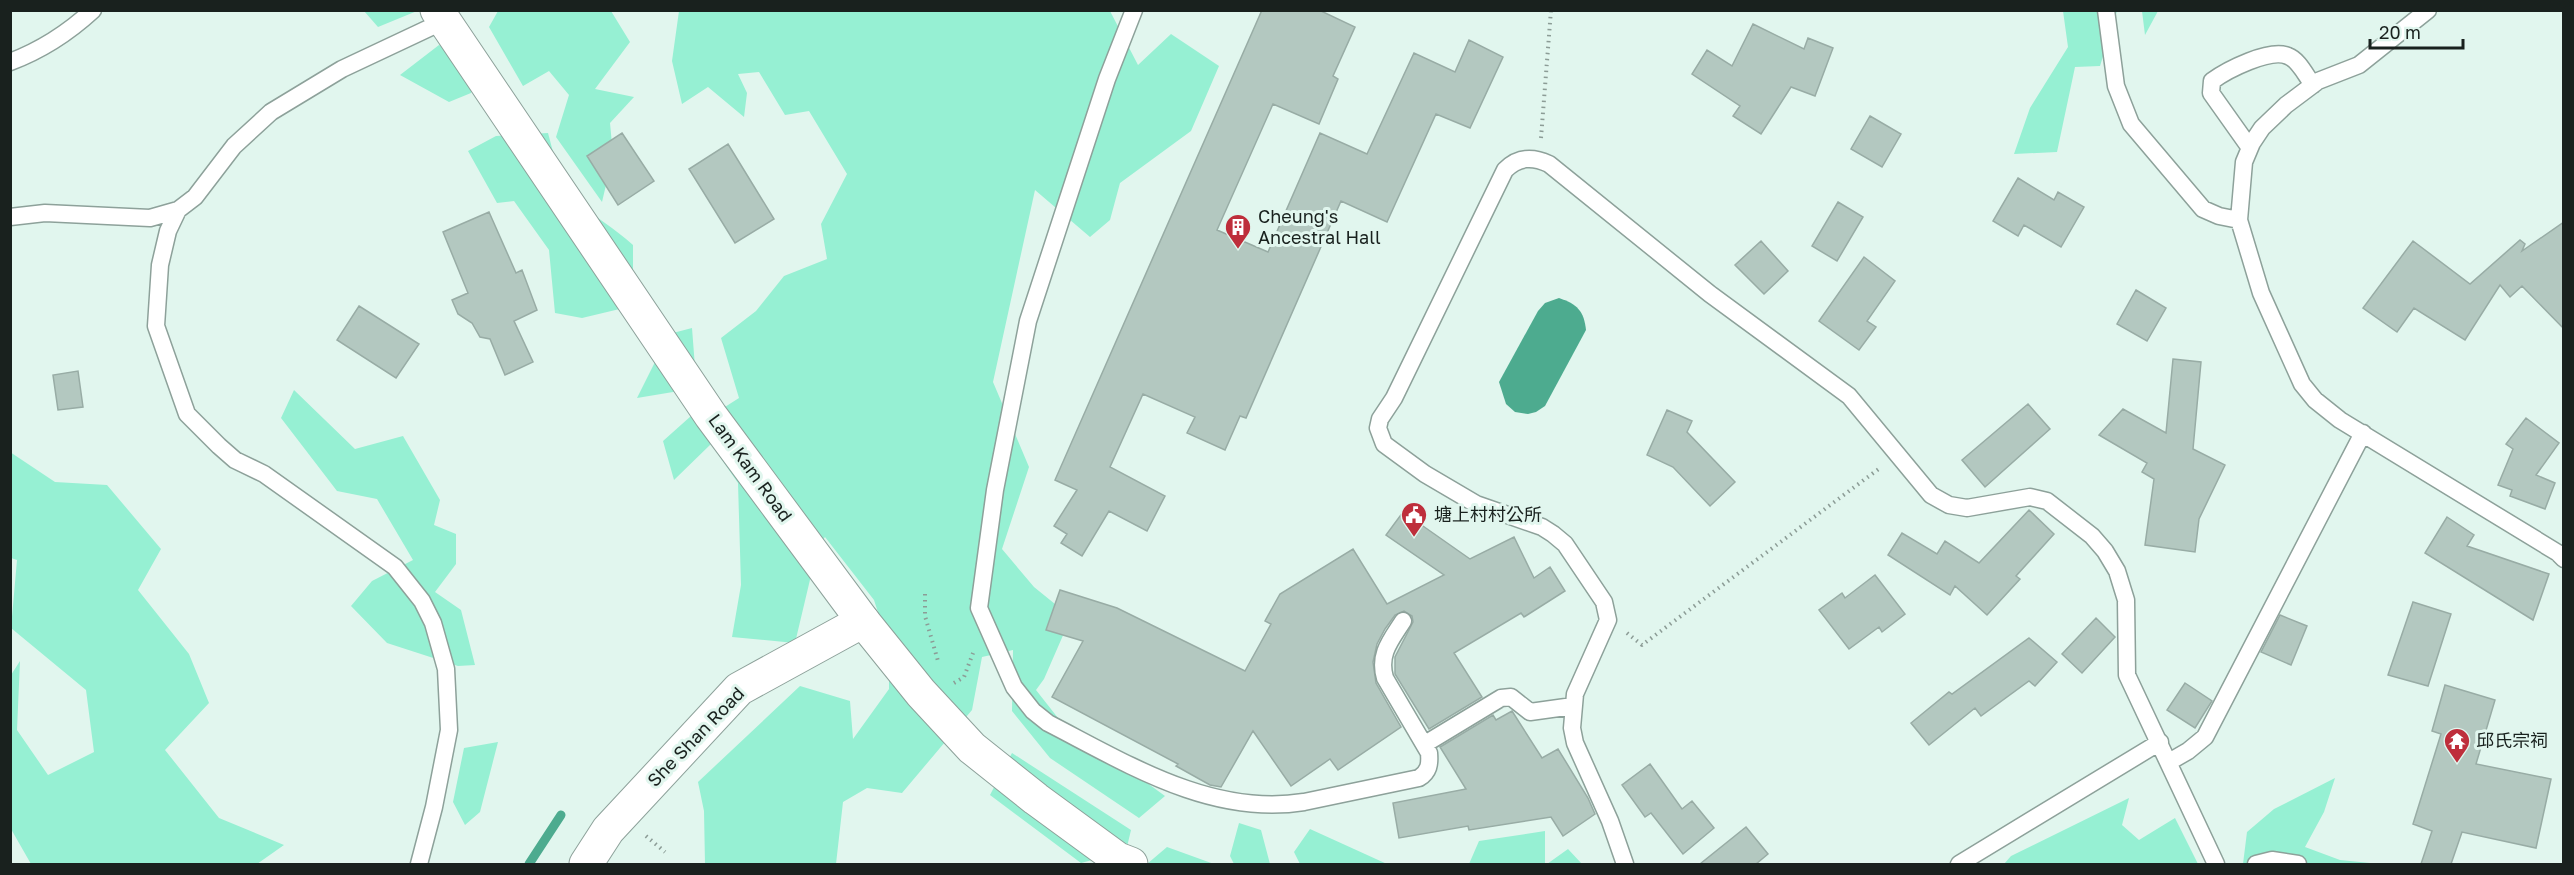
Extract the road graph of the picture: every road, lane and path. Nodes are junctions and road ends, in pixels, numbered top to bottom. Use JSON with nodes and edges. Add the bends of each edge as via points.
{"nodes":[{"id":1,"x":93,"y":10,"type":"edge"},
{"id":2,"x":1134,"y":10,"type":"edge"},
{"id":3,"x":1551,"y":10,"type":"edge"},
{"id":4,"x":2106,"y":10,"type":"edge"},
{"id":5,"x":2428,"y":10,"type":"edge"},
{"id":6,"x":440,"y":16,"type":"edge"},
{"id":7,"x":10,"y":62,"type":"edge"},
{"id":8,"x":2313,"y":85,"type":"junction"},
{"id":9,"x":2250,"y":148,"type":"junction"},
{"id":10,"x":1540,"y":159,"type":"junction"},
{"id":11,"x":178,"y":210,"type":"junction"},
{"id":12,"x":10,"y":217,"type":"edge"},
{"id":13,"x":2239,"y":220,"type":"junction"},
{"id":14,"x":2363,"y":433,"type":"junction"},
{"id":15,"x":1898,"y":456,"type":"junction"},
{"id":16,"x":2564,"y":559,"type":"edge"},
{"id":17,"x":925,"y":594,"type":"dead end"},
{"id":18,"x":1608,"y":620,"type":"junction"},
{"id":19,"x":863,"y":621,"type":"junction"},
{"id":20,"x":985,"y":621,"type":"junction"},
{"id":21,"x":1403,"y":621,"type":"dead end"},
{"id":22,"x":940,"y":667,"type":"dead end"},
{"id":23,"x":945,"y":688,"type":"dead end"},
{"id":24,"x":1573,"y":706,"type":"junction"},
{"id":25,"x":2160,"y":742,"type":"junction"},
{"id":26,"x":1425,"y":744,"type":"junction"},
{"id":27,"x":2169,"y":762,"type":"junction"},
{"id":28,"x":642,"y":832,"type":"dead end"},
{"id":29,"x":665,"y":852,"type":"dead end"},
{"id":30,"x":419,"y":864,"type":"edge"},
{"id":31,"x":586,"y":864,"type":"edge"},
{"id":32,"x":1131,"y":864,"type":"edge"},
{"id":33,"x":1625,"y":864,"type":"edge"},
{"id":34,"x":1959,"y":864,"type":"edge"},
{"id":35,"x":2216,"y":864,"type":"edge"},
{"id":36,"x":2256,"y":864,"type":"edge"},
{"id":37,"x":2298,"y":864,"type":"edge"}],
"edges":[{"from":1,"to":7,"type":"lane","via":[[37,52]]},
{"from":2,"to":20,"type":"lane","via":[[1028,321],[994,490],[979,608]]},
{"from":3,"to":10,"type":"path"},
{"from":4,"to":13,"type":"lane","via":[[2116,86],[2131,124],[2203,209]]},
{"from":5,"to":8,"type":"lane","via":[[2359,65]]},
{"from":6,"to":11,"type":"lane","via":[[272,112],[234,146],[195,197]]},
{"from":6,"to":19,"type":"main road","name":"Lam Kam Road","via":[[711,416]]},
{"from":8,"to":9,"type":"lane","via":[[2262,128]]},
{"from":8,"to":9,"type":"lane","via":[[2295,61],[2278,54],[2258,58],[2212,81],[2211,93]]},
{"from":9,"to":13,"type":"lane","via":[[2244,162]]},
{"from":10,"to":15,"type":"lane","via":[[1710,294],[1834,384],[1861,408]]},
{"from":10,"to":18,"type":"lane","via":[[1518,160],[1505,170],[1378,428],[1384,444],[1425,474],[1476,504],[1542,527],[1565,544],[1604,602]]},
{"from":11,"to":12,"type":"lane","via":[[150,218],[45,213]]},
{"from":11,"to":30,"type":"lane","via":[[160,265],[156,326],[187,414],[235,460],[264,474],[395,567],[434,623],[446,669],[449,730]]},
{"from":13,"to":14,"type":"lane","via":[[2261,293],[2302,384],[2315,400]]},
{"from":14,"to":16,"type":"lane"},
{"from":14,"to":27,"type":"lane","via":[[2205,737]]},
{"from":15,"to":18,"type":"path","via":[[1642,645]]},
{"from":15,"to":25,"type":"lane","via":[[1940,501],[1967,508],[2037,498],[2054,504],[2105,551],[2117,571],[2126,600],[2127,675]]},
{"from":17,"to":22,"type":"path","via":[[925,616]]},
{"from":18,"to":24,"type":"lane"},
{"from":19,"to":31,"type":"main road","name":"She Shan Road","via":[[739,689],[608,830]]},
{"from":19,"to":32,"type":"main road","name":"Lam Kam Road","via":[[972,748],[1118,859]]},
{"from":20,"to":23,"type":"path","via":[[964,677]]},
{"from":20,"to":26,"type":"lane","via":[[1014,687],[1040,717],[1155,778],[1211,796],[1244,803],[1287,805],[1419,778],[1429,767]]},
{"from":21,"to":26,"type":"lane","via":[[1388,644],[1382,665],[1385,678]]},
{"from":24,"to":26,"type":"lane","via":[[1530,712],[1511,698],[1501,698]]},
{"from":24,"to":33,"type":"lane","via":[[1575,743],[1611,821]]},
{"from":25,"to":27,"type":"lane"},
{"from":25,"to":34,"type":"lane"},
{"from":27,"to":35,"type":"lane"},
{"from":28,"to":29,"type":"path"},
{"from":36,"to":37,"type":"lane"}]}
